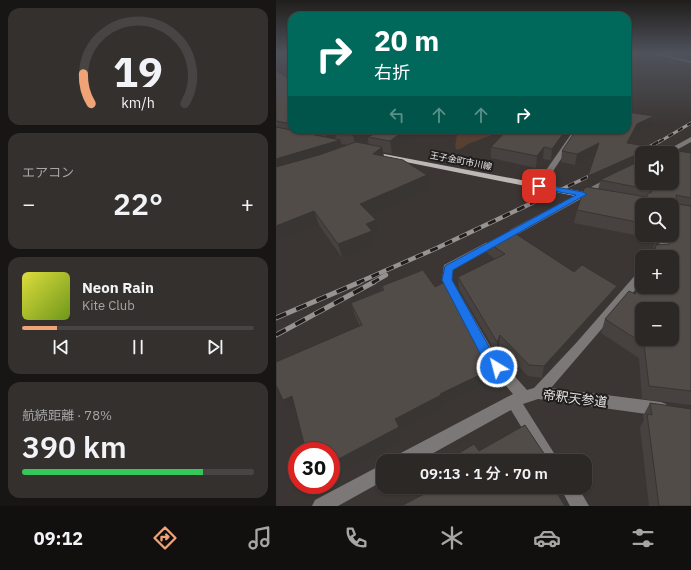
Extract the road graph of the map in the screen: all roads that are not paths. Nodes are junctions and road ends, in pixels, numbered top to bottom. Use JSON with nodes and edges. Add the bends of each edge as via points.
{"nodes":[{"id":1,"x":574,"y":134,"type":"edge"},
{"id":2,"x":691,"y":139,"type":"edge"},
{"id":3,"x":678,"y":146,"type":"edge"},
{"id":4,"x":364,"y":152,"type":"edge"},
{"id":5,"x":616,"y":178,"type":"edge"},
{"id":6,"x":539,"y":186,"type":"junction"},
{"id":7,"x":583,"y":194,"type":"junction"},
{"id":8,"x":605,"y":199,"type":"edge"},
{"id":9,"x":635,"y":283,"type":"edge"},
{"id":10,"x":538,"y":393,"type":"junction"},
{"id":11,"x":518,"y":399,"type":"junction"},
{"id":12,"x":677,"y":412,"type":"edge"},
{"id":13,"x":416,"y":454,"type":"edge"},
{"id":14,"x":547,"y":454,"type":"edge"},
{"id":15,"x":376,"y":476,"type":"edge"},
{"id":16,"x":572,"y":494,"type":"edge"},
{"id":17,"x":321,"y":506,"type":"edge"},
{"id":18,"x":580,"y":506,"type":"edge"}],
"edges":[{"from":1,"to":6,"type":"street"},
{"from":2,"to":3,"type":"street"},
{"from":4,"to":6,"type":"main road","name":"王子金町市川線"},
{"from":5,"to":7,"type":"street"},
{"from":6,"to":7,"type":"main road","name":"王子金町市川線"},
{"from":7,"to":8,"type":"main road","name":"王子金町市川線"},
{"from":7,"to":11,"type":"street","via":[[448,268],[447,280],[489,357]]},
{"from":9,"to":10,"type":"street"},
{"from":10,"to":11,"type":"street","name":"帝釈天参道"},
{"from":10,"to":12,"type":"street","name":"帝釈天参道"},
{"from":11,"to":13,"type":"street","name":"帝釈天参道"},
{"from":11,"to":14,"type":"street"},
{"from":15,"to":17,"type":"street"},
{"from":16,"to":18,"type":"street"}]}
